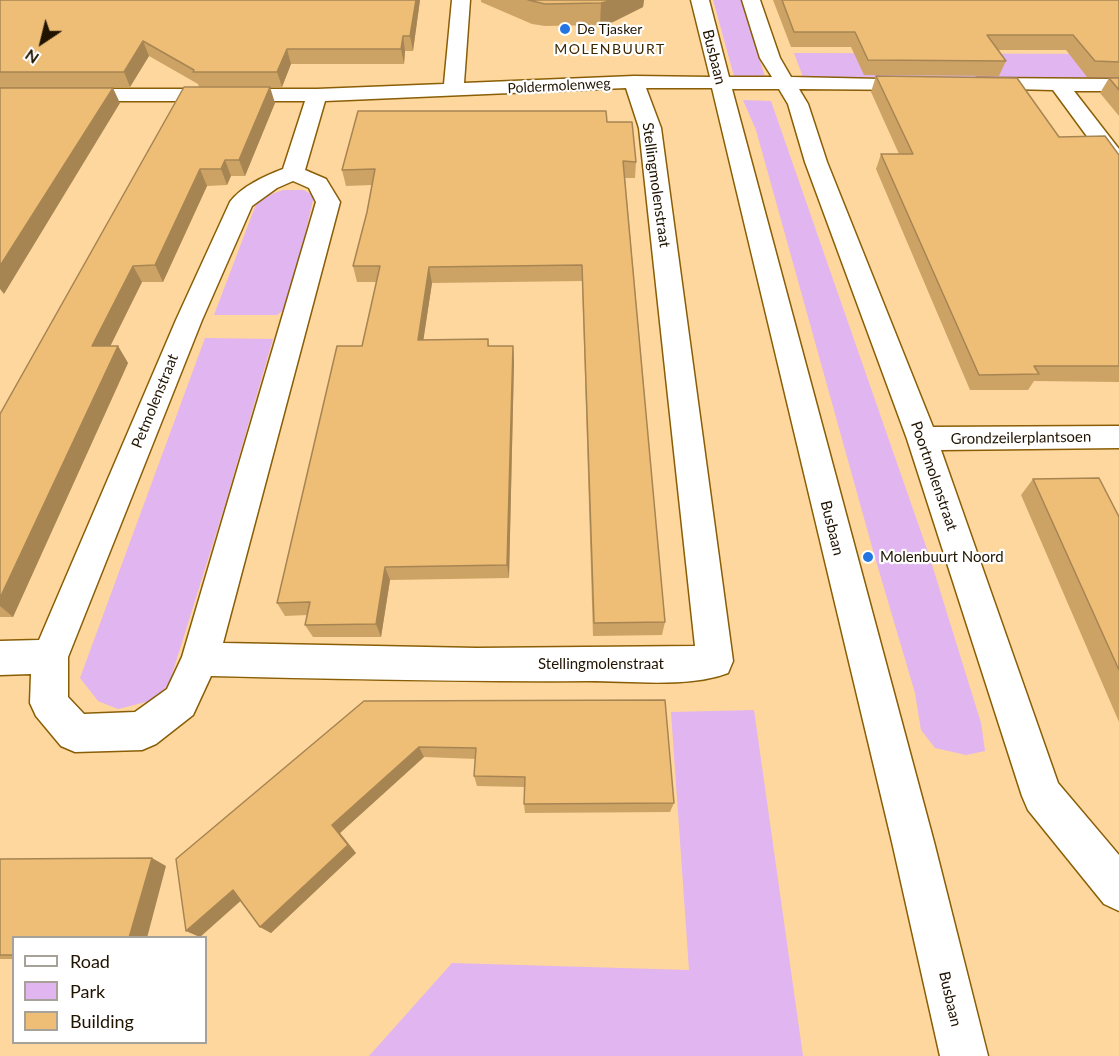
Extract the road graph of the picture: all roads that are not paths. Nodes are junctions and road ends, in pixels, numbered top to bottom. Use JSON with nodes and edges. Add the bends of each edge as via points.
{"nodes":[{"id":1,"x":461,"y":0,"type":"edge"},
{"id":2,"x":700,"y":0,"type":"edge"},
{"id":3,"x":751,"y":0,"type":"edge"},
{"id":4,"x":634,"y":82,"type":"junction"},
{"id":5,"x":785,"y":82,"type":"junction"},
{"id":6,"x":720,"y":83,"type":"junction"},
{"id":7,"x":934,"y":84,"type":"edge"},
{"id":8,"x":956,"y":84,"type":"edge"},
{"id":9,"x":1059,"y":85,"type":"junction"},
{"id":10,"x":1119,"y":85,"type":"edge"},
{"id":11,"x":453,"y":91,"type":"junction"},
{"id":12,"x":0,"y":94,"type":"edge"},
{"id":13,"x":316,"y":95,"type":"junction"},
{"id":14,"x":1119,"y":164,"type":"edge"},
{"id":15,"x":293,"y":173,"type":"junction"},
{"id":16,"x":1119,"y":437,"type":"edge"},
{"id":17,"x":922,"y":438,"type":"junction"},
{"id":18,"x":50,"y":657,"type":"junction"},
{"id":19,"x":0,"y":658,"type":"edge"},
{"id":20,"x":200,"y":660,"type":"junction"},
{"id":21,"x":1119,"y":889,"type":"edge"},
{"id":22,"x":964,"y":1056,"type":"edge"}],
"edges":[{"from":1,"to":11,"type":"street"},
{"from":2,"to":6,"type":"street","name":"Busbaan"},
{"from":3,"to":5,"type":"street","name":"Poortmolenstraat","via":[[770,58]]},
{"from":4,"to":6,"type":"street","name":"Poldermolenweg"},
{"from":4,"to":11,"type":"street","name":"Poldermolenweg"},
{"from":4,"to":20,"type":"street","name":"Stellingmolenstraat","via":[[650,128],[716,661],[477,665]]},
{"from":5,"to":6,"type":"street","name":"Poldermolenweg"},
{"from":5,"to":7,"type":"street","name":"Poldermolenweg"},
{"from":5,"to":17,"type":"street","name":"Poortmolenstraat","via":[[798,104],[816,162]]},
{"from":6,"to":22,"type":"street","name":"Busbaan"},
{"from":8,"to":9,"type":"street"},
{"from":9,"to":10,"type":"street"},
{"from":9,"to":14,"type":"street"},
{"from":11,"to":13,"type":"street","name":"Poldermolenweg"},
{"from":12,"to":13,"type":"street","name":"Poldermolenweg"},
{"from":13,"to":15,"type":"street"},
{"from":15,"to":18,"type":"street","name":"Petmolenstraat","via":[[268,183],[242,202]]},
{"from":15,"to":20,"type":"street","via":[[318,184],[328,202]]},
{"from":16,"to":17,"type":"street","name":"Grondzeilerplantsoen"},
{"from":17,"to":21,"type":"street","name":"Poortmolenstraat","via":[[1042,796]]},
{"from":18,"to":19,"type":"street"},
{"from":18,"to":20,"type":"street","via":[[49,703],[75,733],[142,731],[180,702]]}]}
